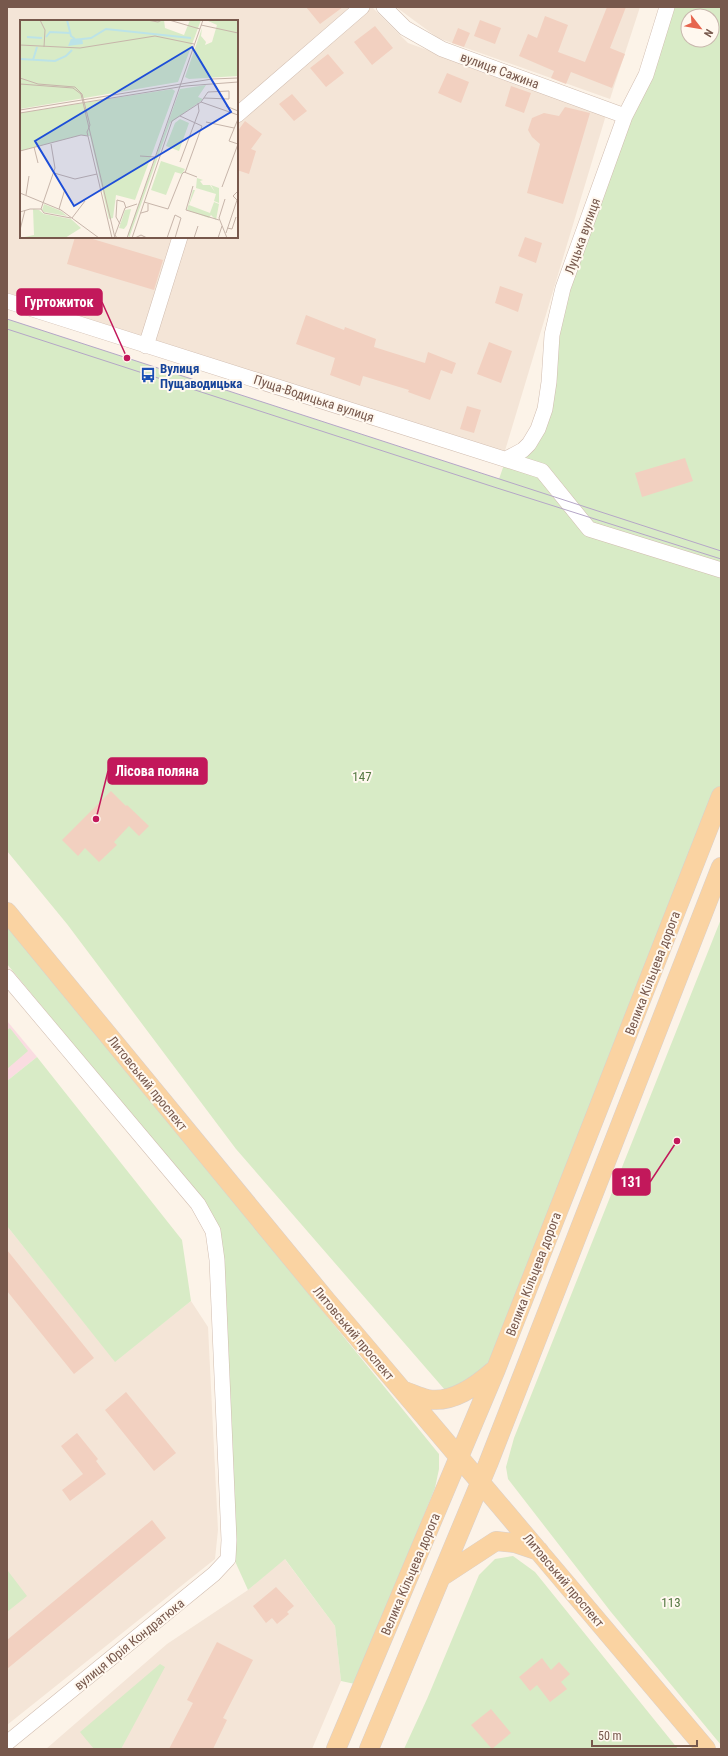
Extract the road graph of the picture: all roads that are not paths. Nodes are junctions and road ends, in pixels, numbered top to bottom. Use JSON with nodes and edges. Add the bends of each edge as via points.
{"nodes":[{"id":1,"x":362,"y":7,"type":"edge"},
{"id":2,"x":384,"y":7,"type":"edge"},
{"id":3,"x":667,"y":7,"type":"edge"},
{"id":4,"x":238,"y":114,"type":"edge"},
{"id":5,"x":625,"y":116,"type":"junction"},
{"id":6,"x":180,"y":238,"type":"edge"},
{"id":7,"x":7,"y":302,"type":"edge"},
{"id":8,"x":146,"y":346,"type":"junction"},
{"id":9,"x":506,"y":459,"type":"junction"},
{"id":10,"x":721,"y":570,"type":"edge"},
{"id":11,"x":721,"y":796,"type":"edge"},
{"id":12,"x":721,"y":867,"type":"edge"},
{"id":13,"x":7,"y":912,"type":"edge"},
{"id":14,"x":7,"y":977,"type":"edge"},
{"id":15,"x":496,"y":1369,"type":"junction"},
{"id":16,"x":402,"y":1390,"type":"junction"},
{"id":17,"x":460,"y":1457,"type":"junction"},
{"id":18,"x":480,"y":1481,"type":"junction"},
{"id":19,"x":540,"y":1552,"type":"junction"},
{"id":20,"x":441,"y":1577,"type":"junction"},
{"id":21,"x":7,"y":1743,"type":"edge"},
{"id":22,"x":336,"y":1749,"type":"edge"},
{"id":23,"x":369,"y":1749,"type":"edge"},
{"id":24,"x":706,"y":1749,"type":"edge"}],
"edges":[{"from":1,"to":4,"type":"street"},
{"from":2,"to":5,"type":"street","name":"вулиця Сажина","via":[[405,28],[442,49]]},
{"from":3,"to":5,"type":"street","name":"Луцька вулиця","via":[[646,75]]},
{"from":5,"to":9,"type":"street","name":"Луцька вулиця","via":[[563,288],[552,335],[549,382],[542,416],[529,444]]},
{"from":6,"to":8,"type":"street"},
{"from":7,"to":8,"type":"street","name":"Пуща-Водицька вулиця"},
{"from":8,"to":9,"type":"street","name":"Пуща-Водицька вулиця"},
{"from":9,"to":10,"type":"street","name":"Пуща-Водицька вулиця","via":[[542,471],[588,529]]},
{"from":11,"to":15,"type":"main road","name":"Велика Кільцева дорога"},
{"from":12,"to":18,"type":"main road","name":"Велика Кільцева дорога"},
{"from":13,"to":16,"type":"main road","name":"Литовський проспект"},
{"from":14,"to":21,"type":"street","name":"вулиця Юрія Кондратюка","via":[[198,1204],[213,1231],[218,1260],[228,1532],[228,1559],[214,1574]]},
{"from":15,"to":16,"type":"main road","via":[[475,1387],[447,1399],[428,1399]]},
{"from":15,"to":17,"type":"main road","name":"Велика Кільцева дорога"},
{"from":16,"to":17,"type":"main road","name":"Литовський проспект"},
{"from":17,"to":18,"type":"main road","name":"Литовський проспект"},
{"from":17,"to":22,"type":"main road","name":"Велика Кільцева дорога"},
{"from":18,"to":19,"type":"main road","name":"Литовський проспект"},
{"from":18,"to":20,"type":"main road","name":"Велика Кільцева дорога"},
{"from":19,"to":20,"type":"main road","via":[[515,1543],[496,1541]]},
{"from":19,"to":24,"type":"main road","name":"Литовський проспект"},
{"from":20,"to":23,"type":"main road","name":"Велика Кільцева дорога"}]}
